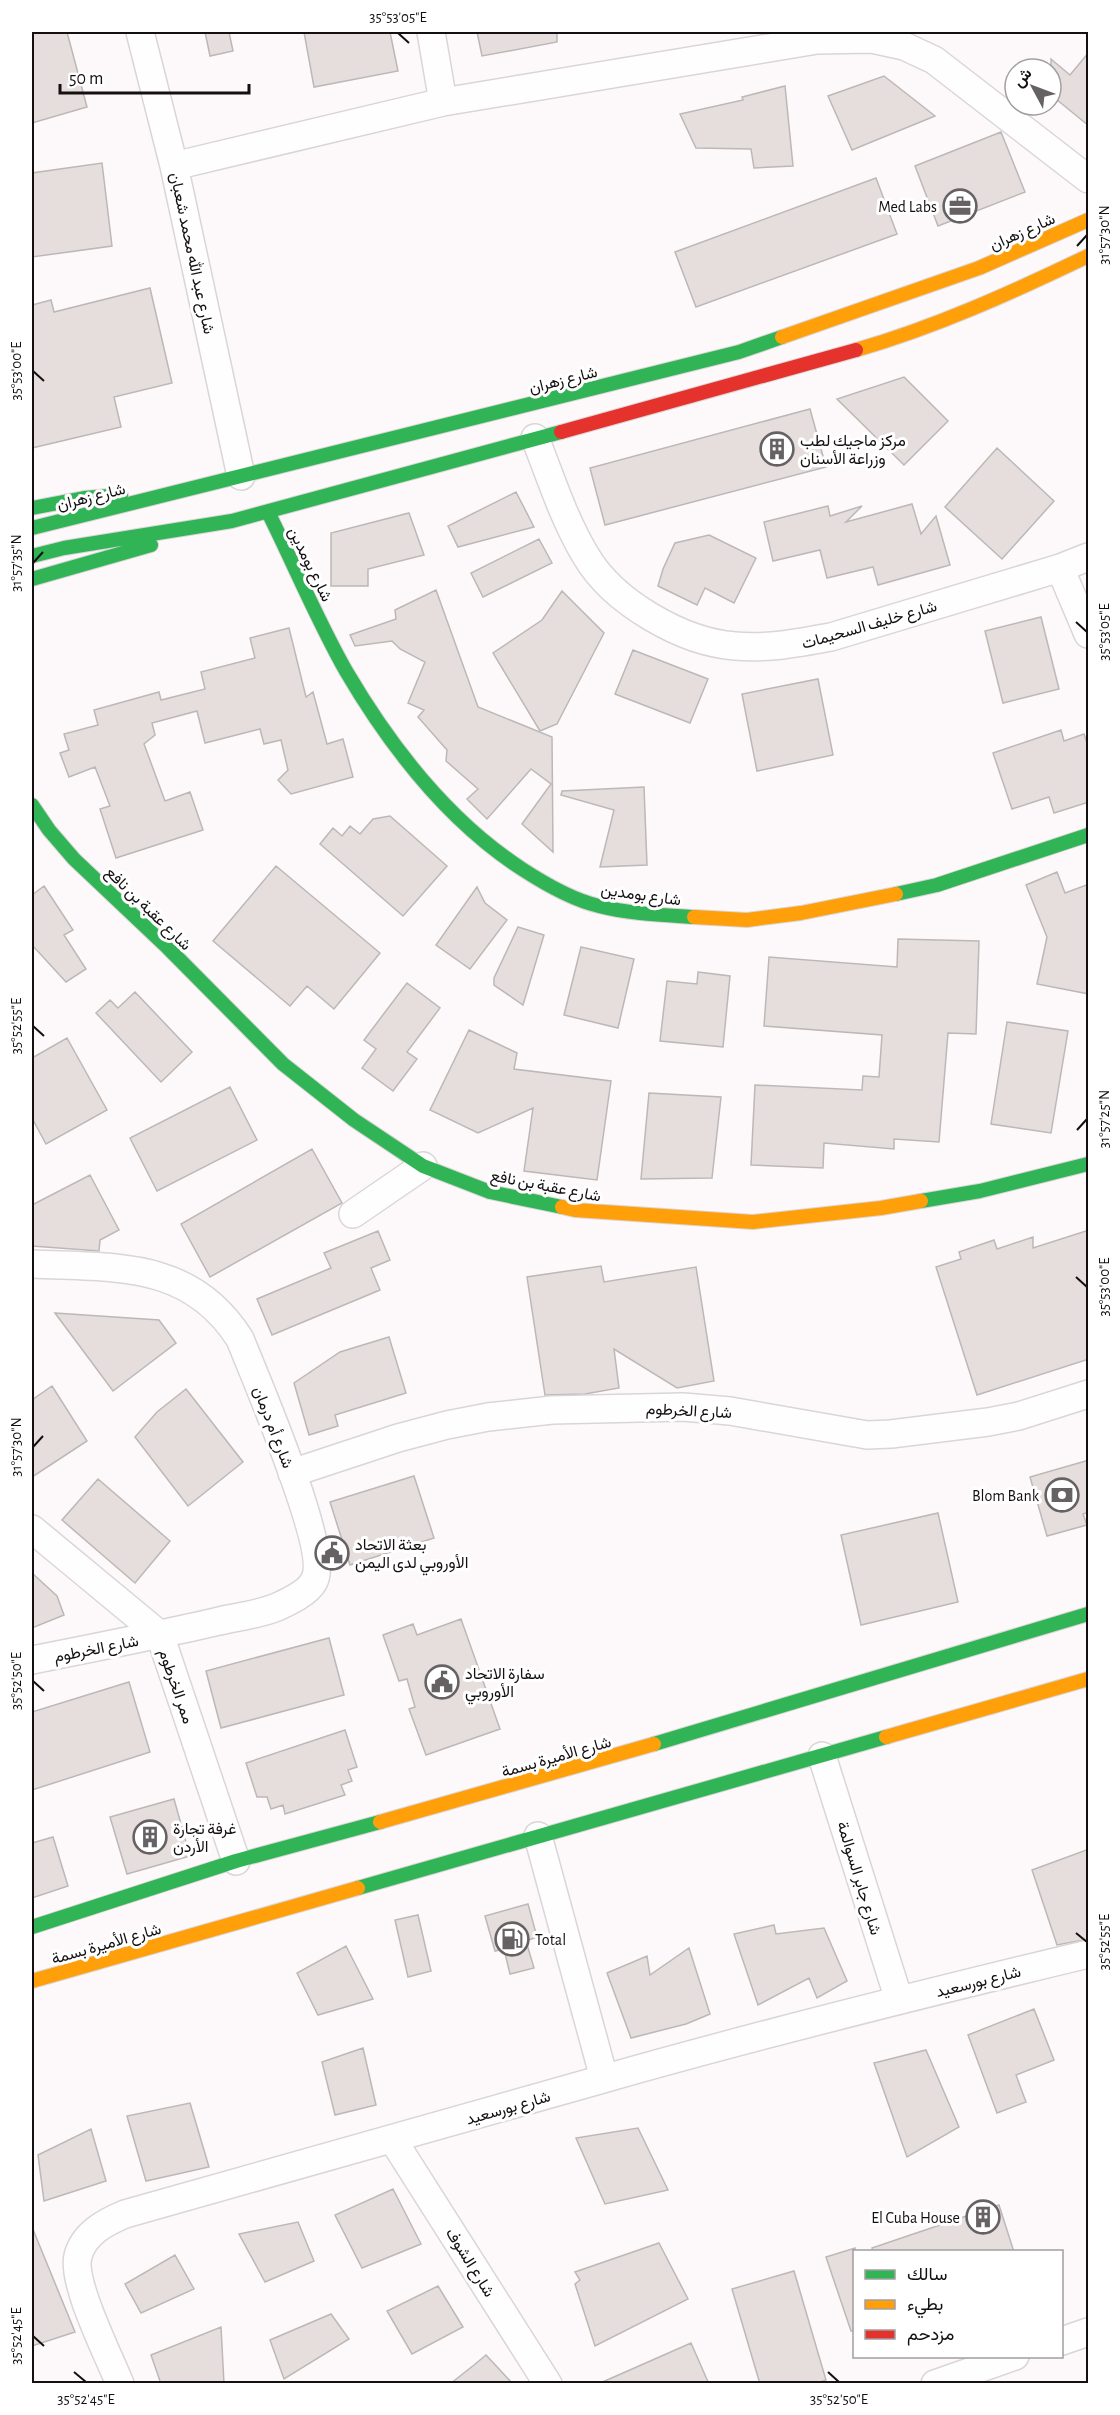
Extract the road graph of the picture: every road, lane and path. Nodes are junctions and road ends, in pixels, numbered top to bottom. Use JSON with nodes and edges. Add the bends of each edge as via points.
{"nodes":[{"id":1,"x":140,"y":32,"type":"edge"},
{"id":2,"x":431,"y":32,"type":"edge"},
{"id":3,"x":443,"y":102,"type":"junction"},
{"id":4,"x":174,"y":166,"type":"junction"},
{"id":5,"x":1089,"y":179,"type":"edge"},
{"id":6,"x":1089,"y":220,"type":"edge"},
{"id":7,"x":1089,"y":256,"type":"edge"},
{"id":8,"x":535,"y":438,"type":"junction"},
{"id":9,"x":241,"y":476,"type":"junction"},
{"id":10,"x":189,"y":489,"type":"junction"},
{"id":11,"x":32,"y":508,"type":"edge"},
{"id":12,"x":267,"y":512,"type":"junction"},
{"id":13,"x":232,"y":521,"type":"junction"},
{"id":14,"x":32,"y":528,"type":"edge"},
{"id":15,"x":32,"y":556,"type":"edge"},
{"id":16,"x":1089,"y":557,"type":"edge"},
{"id":17,"x":1060,"y":568,"type":"junction"},
{"id":18,"x":32,"y":579,"type":"edge"},
{"id":19,"x":1089,"y":634,"type":"edge"},
{"id":20,"x":36,"y":822,"type":"edge"},
{"id":21,"x":1089,"y":836,"type":"edge"},
{"id":22,"x":1089,"y":1164,"type":"edge"},
{"id":23,"x":423,"y":1166,"type":"junction"},
{"id":24,"x":353,"y":1214,"type":"dead end"},
{"id":25,"x":32,"y":1263,"type":"edge"},
{"id":26,"x":1089,"y":1394,"type":"edge"},
{"id":27,"x":292,"y":1473,"type":"junction"},
{"id":28,"x":32,"y":1529,"type":"edge"},
{"id":29,"x":1089,"y":1614,"type":"edge"},
{"id":30,"x":160,"y":1635,"type":"junction"},
{"id":31,"x":32,"y":1660,"type":"edge"},
{"id":32,"x":1089,"y":1679,"type":"edge"},
{"id":33,"x":822,"y":1756,"type":"junction"},
{"id":34,"x":538,"y":1836,"type":"junction"},
{"id":35,"x":236,"y":1862,"type":"junction"},
{"id":36,"x":32,"y":1926,"type":"edge"},
{"id":37,"x":1089,"y":1954,"type":"edge"},
{"id":38,"x":32,"y":1982,"type":"edge"},
{"id":39,"x":899,"y":2000,"type":"junction"},
{"id":40,"x":604,"y":2078,"type":"junction"},
{"id":41,"x":393,"y":2140,"type":"junction"},
{"id":42,"x":1089,"y":2332,"type":"edge"},
{"id":43,"x":1063,"y":2341,"type":"edge"},
{"id":44,"x":1009,"y":2358,"type":"edge"},
{"id":45,"x":120,"y":2384,"type":"edge"},
{"id":46,"x":548,"y":2384,"type":"edge"},
{"id":47,"x":934,"y":2384,"type":"edge"}],
"edges":[{"from":1,"to":4,"type":"street","name":"شارع عبد الله محمد شعبان"},
{"from":2,"to":3,"type":"street"},
{"from":3,"to":4,"type":"street"},
{"from":3,"to":5,"type":"street","via":[[817,40],[872,39],[904,46],[934,60]]},
{"from":4,"to":9,"type":"street","name":"شارع عبد الله محمد شعبان"},
{"from":6,"to":9,"type":"main road","name":"شارع زهران","via":[[979,268],[739,352]]},
{"from":7,"to":8,"type":"main road","via":[[1018,290],[886,341]]},
{"from":8,"to":12,"type":"main road"},
{"from":8,"to":17,"type":"street","name":"شارع خليف السحيمات","via":[[562,507],[597,573],[655,619],[705,640],[733,646],[793,645]]},
{"from":9,"to":10,"type":"main road","name":"شارع زهران"},
{"from":10,"to":11,"type":"main road","via":[[84,498]]},
{"from":10,"to":14,"type":"main road","name":"شارع زهران"},
{"from":12,"to":13,"type":"main road"},
{"from":12,"to":21,"type":"main road","name":"شارع بومدين","via":[[346,669],[413,768],[466,826],[499,854],[544,883],[598,906],[655,915],[747,920],[801,913],[937,885]]},
{"from":13,"to":15,"type":"main road"},
{"from":13,"to":18,"type":"main road"},
{"from":16,"to":17,"type":"street","name":"شارع خليف السحيمات"},
{"from":17,"to":19,"type":"street"},
{"from":20,"to":23,"type":"main road","name":"شارع عقبة بن نافع","via":[[283,1064],[354,1120]]},
{"from":22,"to":23,"type":"main road","name":"شارع عقبة بن نافع","via":[[958,1195],[753,1222],[575,1210],[490,1192]]},
{"from":23,"to":24,"type":"street"},
{"from":25,"to":27,"type":"street","name":"شارع أم درمان","via":[[127,1269],[161,1276],[208,1302],[228,1320],[240,1340]]},
{"from":26,"to":27,"type":"street","name":"شارع الخرطوم","via":[[1019,1416],[891,1434],[843,1432],[730,1411],[683,1407],[542,1411],[447,1425]]},
{"from":27,"to":30,"type":"street","name":"شارع أم درمان","via":[[314,1540],[318,1563],[314,1581],[276,1607]]},
{"from":28,"to":30,"type":"street","name":"ممر الخرطوم"},
{"from":29,"to":35,"type":"main road","name":"شارع الأميرة بسمة","via":[[547,1776]]},
{"from":30,"to":31,"type":"street","name":"شارع الخرطوم"},
{"from":30,"to":35,"type":"street","name":"ممر الخرطوم"},
{"from":32,"to":33,"type":"main road","name":"شارع الأميرة بسمة"},
{"from":33,"to":34,"type":"main road","name":"شارع الأميرة بسمة"},
{"from":33,"to":39,"type":"street","name":"شارع جابر السوالمة"},
{"from":34,"to":38,"type":"main road","name":"شارع الأميرة بسمة"},
{"from":34,"to":40,"type":"street"},
{"from":35,"to":36,"type":"main road","name":"شارع الأميرة بسمة"},
{"from":37,"to":39,"type":"street","name":"شارع بورسعيد"},
{"from":39,"to":40,"type":"street","name":"شارع بورسعيد"},
{"from":40,"to":41,"type":"street","name":"شارع بورسعيد"},
{"from":41,"to":45,"type":"street","name":"شارع بورسعيد","via":[[125,2214],[103,2224],[85,2239],[77,2256],[77,2276]]},
{"from":41,"to":46,"type":"street","name":"شارع الشوف"},
{"from":42,"to":43,"type":"street"},
{"from":44,"to":47,"type":"street"}]}
